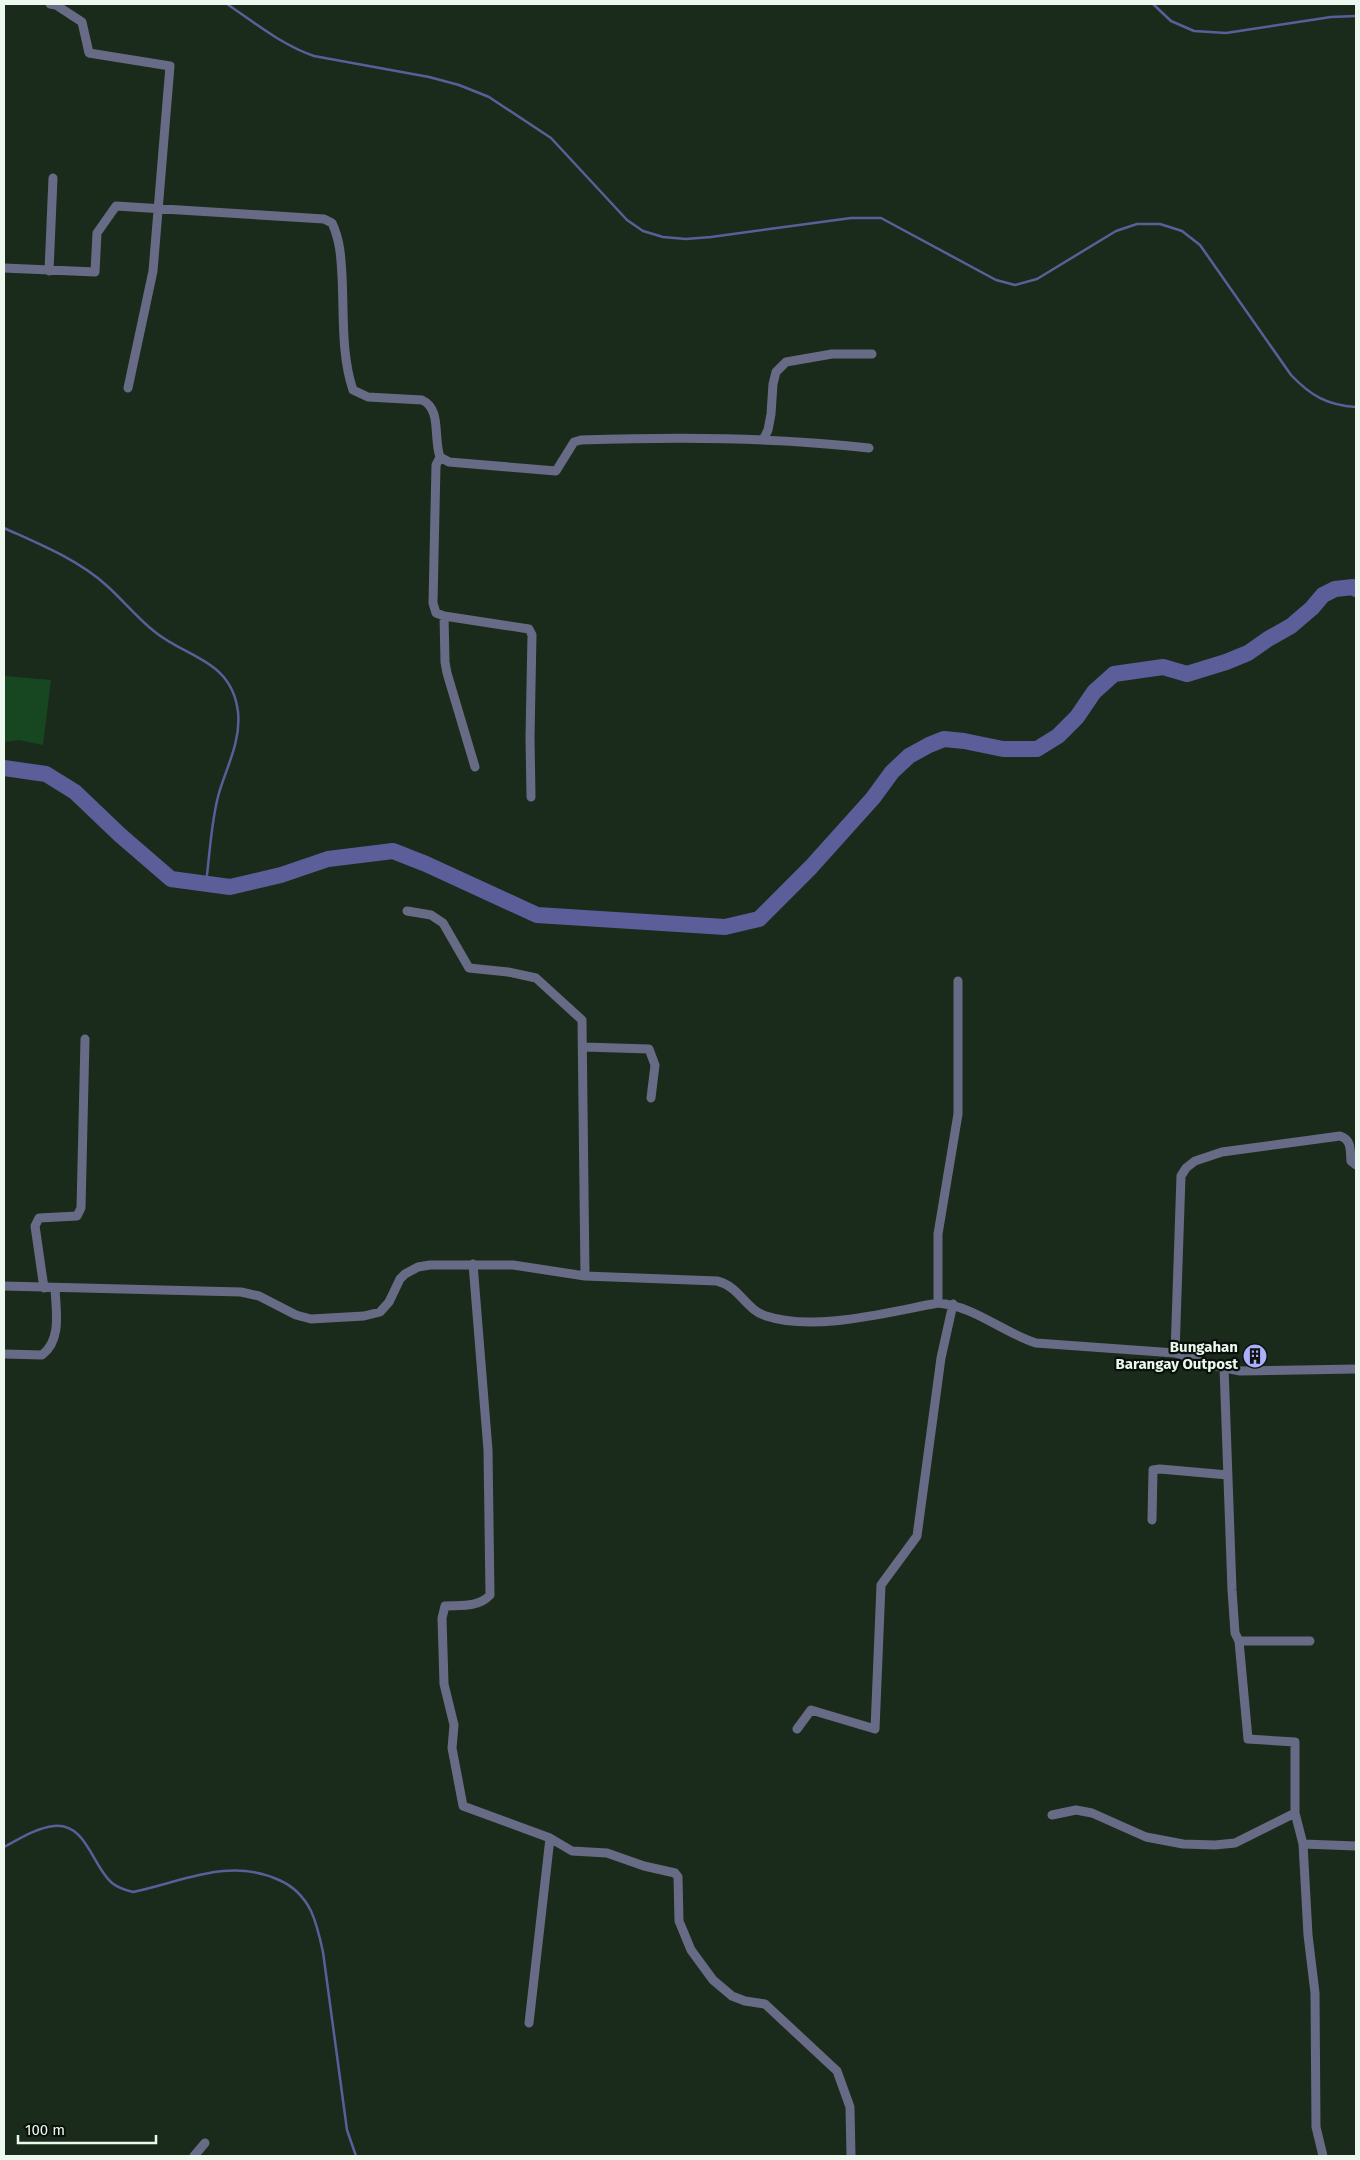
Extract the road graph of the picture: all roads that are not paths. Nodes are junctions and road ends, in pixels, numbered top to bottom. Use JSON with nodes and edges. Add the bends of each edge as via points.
{"nodes":[{"id":1,"x":50,"y":4,"type":"edge"},
{"id":2,"x":54,"y":178,"type":"dead end"},
{"id":3,"x":159,"y":208,"type":"junction"},
{"id":4,"x":4,"y":268,"type":"edge"},
{"id":5,"x":49,"y":271,"type":"junction"},
{"id":6,"x":872,"y":354,"type":"dead end"},
{"id":7,"x":128,"y":388,"type":"dead end"},
{"id":8,"x":763,"y":440,"type":"junction"},
{"id":9,"x":868,"y":448,"type":"dead end"},
{"id":10,"x":440,"y":457,"type":"junction"},
{"id":11,"x":444,"y":616,"type":"junction"},
{"id":12,"x":475,"y":767,"type":"dead end"},
{"id":13,"x":531,"y":797,"type":"dead end"},
{"id":14,"x":407,"y":911,"type":"dead end"},
{"id":15,"x":958,"y":981,"type":"dead end"},
{"id":16,"x":85,"y":1039,"type":"dead end"},
{"id":17,"x":584,"y":1047,"type":"junction"},
{"id":18,"x":651,"y":1098,"type":"dead end"},
{"id":19,"x":1356,"y":1165,"type":"edge"},
{"id":20,"x":473,"y":1264,"type":"junction"},
{"id":21,"x":585,"y":1276,"type":"junction"},
{"id":22,"x":4,"y":1286,"type":"edge"},
{"id":23,"x":44,"y":1288,"type":"junction"},
{"id":24,"x":55,"y":1288,"type":"junction"},
{"id":25,"x":938,"y":1303,"type":"junction"},
{"id":26,"x":953,"y":1304,"type":"junction"},
{"id":27,"x":1175,"y":1353,"type":"junction"},
{"id":28,"x":4,"y":1354,"type":"edge"},
{"id":29,"x":1224,"y":1368,"type":"junction"},
{"id":30,"x":1356,"y":1369,"type":"edge"},
{"id":31,"x":1228,"y":1475,"type":"junction"},
{"id":32,"x":1152,"y":1520,"type":"dead end"},
{"id":33,"x":1240,"y":1640,"type":"junction"},
{"id":34,"x":1310,"y":1641,"type":"dead end"},
{"id":35,"x":797,"y":1729,"type":"dead end"},
{"id":36,"x":1296,"y":1813,"type":"junction"},
{"id":37,"x":1052,"y":1815,"type":"dead end"},
{"id":38,"x":550,"y":1838,"type":"junction"},
{"id":39,"x":1303,"y":1844,"type":"junction"},
{"id":40,"x":1356,"y":1846,"type":"edge"},
{"id":41,"x":529,"y":2023,"type":"dead end"},
{"id":42,"x":205,"y":2142,"type":"dead end"},
{"id":43,"x":194,"y":2156,"type":"edge"},
{"id":44,"x":850,"y":2156,"type":"edge"},
{"id":45,"x":1323,"y":2156,"type":"edge"}],
"edges":[{"from":1,"to":3,"type":"street","via":[[82,22],[89,54],[170,66]]},
{"from":2,"to":5,"type":"street"},
{"from":3,"to":5,"type":"street","via":[[116,206],[97,233],[95,272]]},
{"from":3,"to":7,"type":"street","via":[[153,271]]},
{"from":3,"to":10,"type":"street","via":[[324,219],[332,223],[340,252],[346,371],[353,390],[368,397],[429,403],[434,409]]},
{"from":4,"to":5,"type":"street"},
{"from":6,"to":8,"type":"street","via":[[832,354],[786,362],[776,372],[770,422]]},
{"from":8,"to":9,"type":"street"},
{"from":8,"to":10,"type":"street","via":[[581,440],[574,442],[556,471],[449,462]]},
{"from":10,"to":11,"type":"street","via":[[436,470],[433,603],[436,613]]},
{"from":11,"to":12,"type":"street","via":[[447,673]]},
{"from":11,"to":13,"type":"street","via":[[529,629],[532,635]]},
{"from":14,"to":17,"type":"street","via":[[431,915],[443,922],[470,968],[536,978],[582,1020]]},
{"from":15,"to":25,"type":"street","via":[[958,1114],[938,1234]]},
{"from":16,"to":23,"type":"street","via":[[81,1208],[77,1216],[39,1218],[35,1226]]},
{"from":17,"to":18,"type":"street","via":[[649,1049],[655,1065]]},
{"from":17,"to":21,"type":"street"},
{"from":19,"to":27,"type":"street","via":[[1351,1161],[1349,1143],[1340,1136],[1222,1152],[1195,1161],[1186,1168],[1181,1176]]},
{"from":20,"to":21,"type":"street","via":[[513,1265]]},
{"from":20,"to":24,"type":"street","via":[[418,1267],[400,1279],[384,1308],[364,1316],[304,1318],[259,1296],[241,1292]]},
{"from":20,"to":38,"type":"street","via":[[488,1450],[490,1595],[477,1604],[445,1606],[442,1618],[444,1684],[454,1725],[452,1748],[463,1806]]},
{"from":21,"to":25,"type":"street","via":[[726,1283],[763,1315],[794,1321],[834,1321]]},
{"from":22,"to":23,"type":"street"},
{"from":23,"to":24,"type":"street"},
{"from":24,"to":28,"type":"street","via":[[56,1335],[49,1350],[42,1356]]},
{"from":25,"to":26,"type":"street"},
{"from":26,"to":27,"type":"street","via":[[1036,1344]]},
{"from":26,"to":35,"type":"street","via":[[941,1358],[917,1536],[881,1585],[875,1729],[811,1710]]},
{"from":27,"to":29,"type":"street"},
{"from":29,"to":30,"type":"street","via":[[1240,1371]]},
{"from":29,"to":31,"type":"street"},
{"from":31,"to":32,"type":"street","via":[[1153,1470]]},
{"from":31,"to":33,"type":"street","via":[[1232,1599],[1235,1633]]},
{"from":33,"to":34,"type":"street"},
{"from":33,"to":36,"type":"street","via":[[1248,1739],[1295,1742]]},
{"from":36,"to":37,"type":"street","via":[[1235,1843],[1216,1845],[1184,1844],[1146,1837],[1092,1813],[1076,1810]]},
{"from":36,"to":39,"type":"street"},
{"from":38,"to":41,"type":"street"},
{"from":38,"to":44,"type":"street","via":[[572,1850],[607,1853],[675,1873],[678,1877],[679,1921],[691,1950],[713,1980],[732,1996],[765,2004],[838,2072],[850,2107]]},
{"from":39,"to":40,"type":"street"},
{"from":39,"to":45,"type":"street","via":[[1307,1928],[1315,1993],[1316,2127]]},
{"from":42,"to":43,"type":"street"}]}
